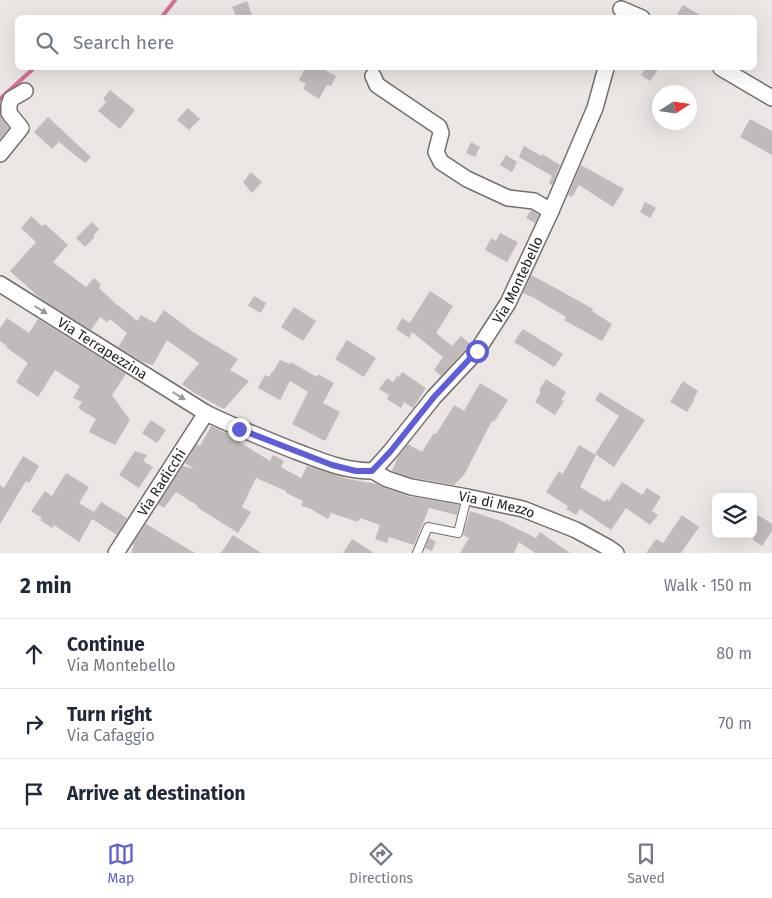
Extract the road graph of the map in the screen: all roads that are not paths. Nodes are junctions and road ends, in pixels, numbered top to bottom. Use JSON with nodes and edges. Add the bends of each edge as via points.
{"nodes":[{"id":1,"x":622,"y":9,"type":"edge"},
{"id":2,"x":635,"y":15,"type":"edge"},
{"id":3,"x":605,"y":70,"type":"edge"},
{"id":4,"x":724,"y":70,"type":"edge"},
{"id":5,"x":373,"y":76,"type":"dead end"},
{"id":6,"x":25,"y":92,"type":"dead end"},
{"id":7,"x":772,"y":98,"type":"edge"},
{"id":8,"x":0,"y":154,"type":"edge"},
{"id":9,"x":551,"y":211,"type":"junction"},
{"id":10,"x":0,"y":284,"type":"edge"},
{"id":11,"x":206,"y":413,"type":"junction"},
{"id":12,"x":372,"y":471,"type":"junction"},
{"id":13,"x":466,"y":497,"type":"junction"},
{"id":14,"x":116,"y":553,"type":"edge"},
{"id":15,"x":417,"y":553,"type":"edge"},
{"id":16,"x":616,"y":553,"type":"edge"}],
"edges":[{"from":1,"to":2,"type":"street"},
{"from":3,"to":9,"type":"street","name":"Via Montebello","via":[[595,108]]},
{"from":4,"to":7,"type":"street"},
{"from":5,"to":9,"type":"street","via":[[377,85],[439,127],[441,133],[436,152],[440,162],[508,198],[534,201]]},
{"from":6,"to":8,"type":"street","via":[[12,99],[9,113],[22,128]]},
{"from":9,"to":12,"type":"street","name":"Via Montebello","via":[[508,303],[477,351]]},
{"from":10,"to":11,"type":"street","name":"Via Terrapezzina","one_way":true},
{"from":11,"to":12,"type":"street","name":"Via Terrapezzina","via":[[332,465]]},
{"from":11,"to":14,"type":"street","name":"Via Radicchi"},
{"from":12,"to":13,"type":"street","name":"Via di Mezzo","via":[[411,486]]},
{"from":13,"to":15,"type":"lane","via":[[458,533],[428,527]]},
{"from":13,"to":16,"type":"street","name":"Via di Mezzo","via":[[523,509],[576,530]]}]}
